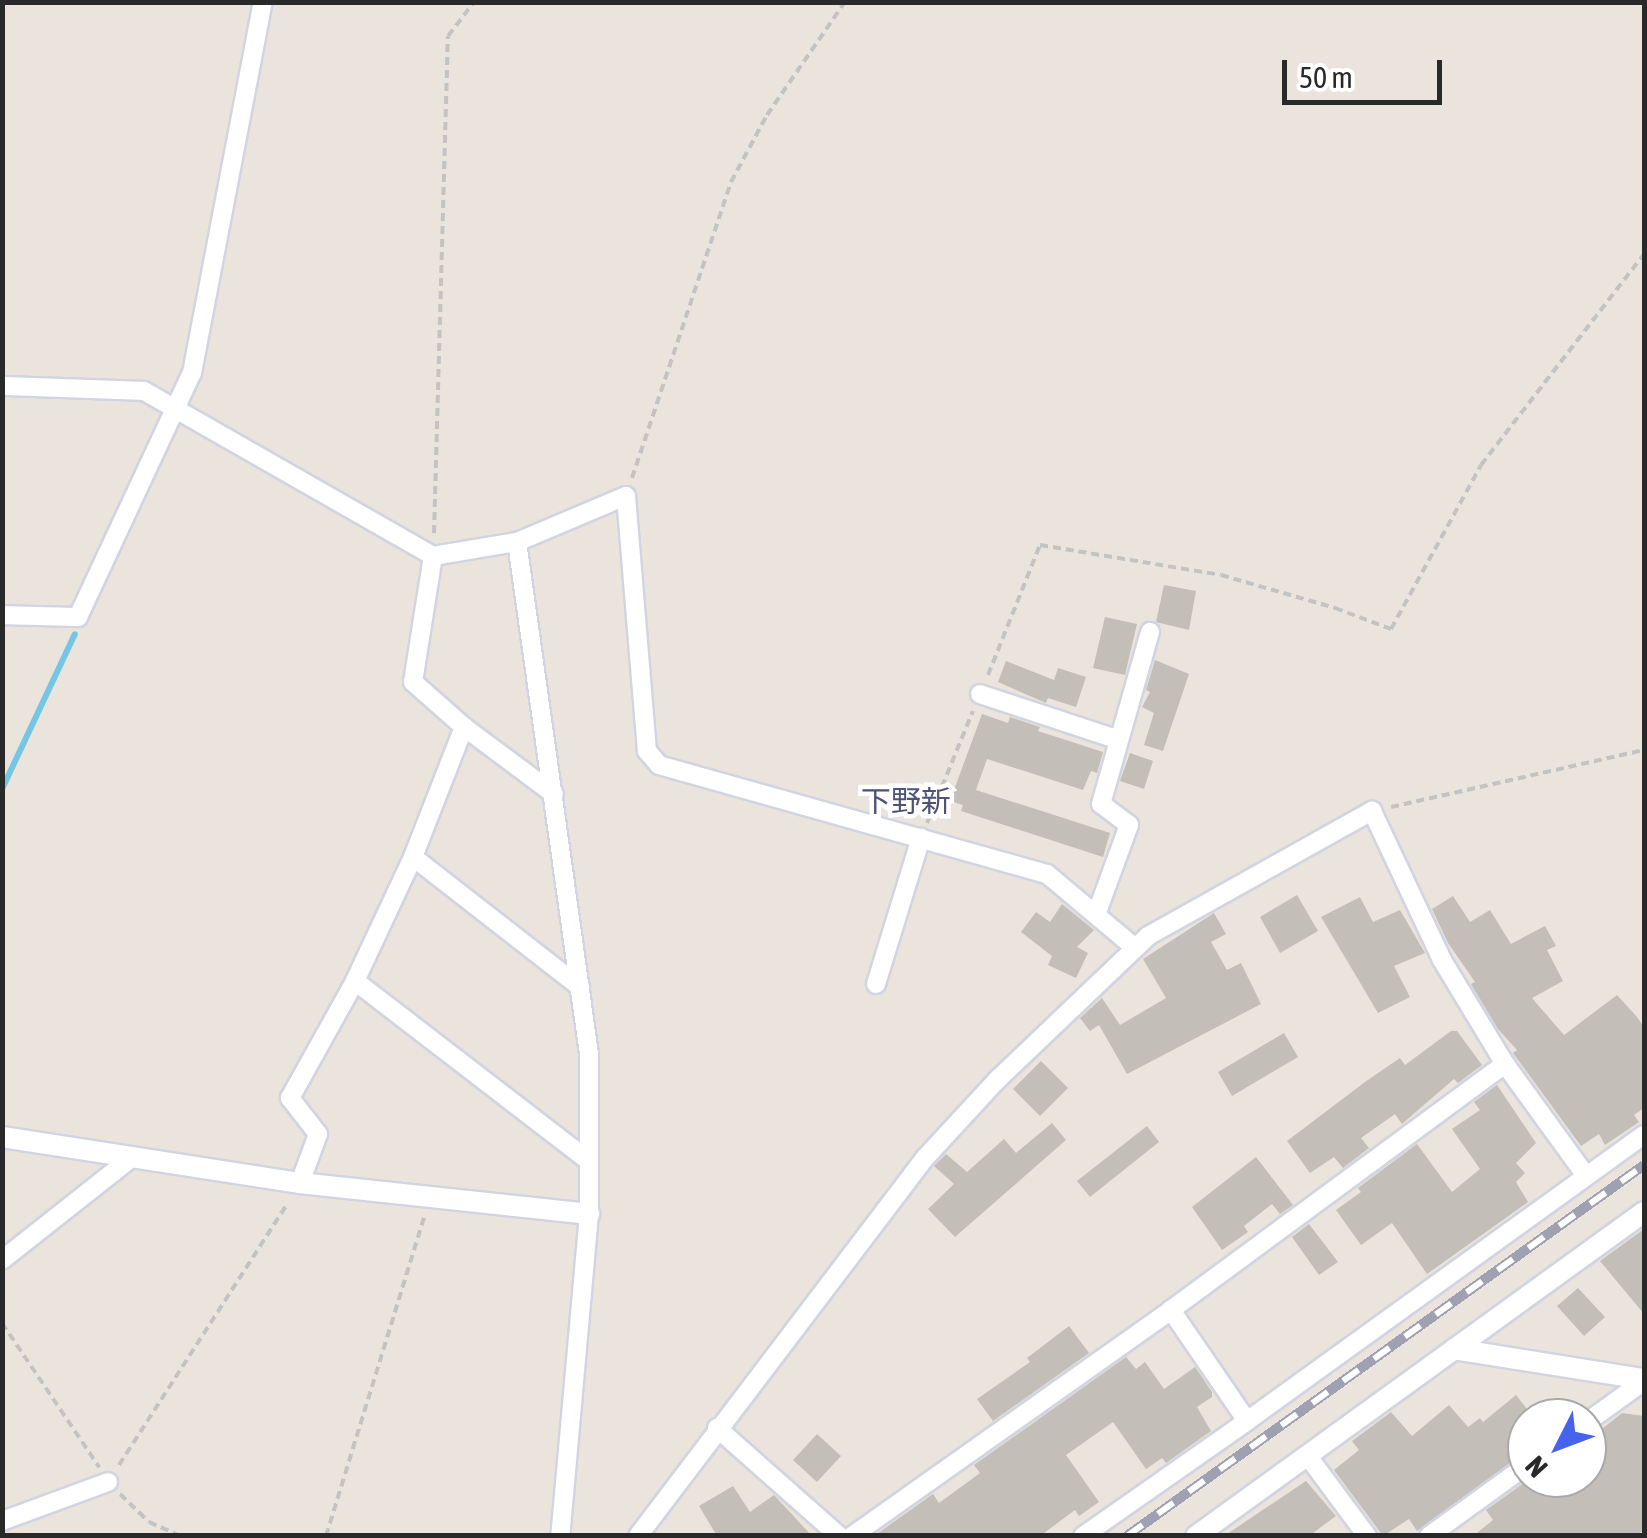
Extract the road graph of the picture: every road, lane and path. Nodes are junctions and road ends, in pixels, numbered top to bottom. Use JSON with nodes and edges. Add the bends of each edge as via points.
{"nodes":[{"id":1,"x":263,"y":2,"type":"edge"},
{"id":2,"x":474,"y":2,"type":"edge"},
{"id":3,"x":845,"y":2,"type":"edge"},
{"id":4,"x":1644,"y":254,"type":"edge"},
{"id":5,"x":2,"y":386,"type":"edge"},
{"id":6,"x":175,"y":406,"type":"junction"},
{"id":7,"x":626,"y":496,"type":"junction"},
{"id":8,"x":517,"y":542,"type":"junction"},
{"id":9,"x":434,"y":556,"type":"junction"},
{"id":10,"x":2,"y":615,"type":"edge"},
{"id":11,"x":1150,"y":632,"type":"dead end"},
{"id":12,"x":980,"y":694,"type":"junction"},
{"id":13,"x":464,"y":727,"type":"junction"},
{"id":14,"x":1120,"y":740,"type":"junction"},
{"id":15,"x":1644,"y":750,"type":"edge"},
{"id":16,"x":554,"y":794,"type":"junction"},
{"id":17,"x":1372,"y":811,"type":"junction"},
{"id":18,"x":921,"y":838,"type":"junction"},
{"id":19,"x":414,"y":857,"type":"junction"},
{"id":20,"x":1096,"y":914,"type":"junction"},
{"id":21,"x":1134,"y":947,"type":"junction"},
{"id":22,"x":355,"y":981,"type":"junction"},
{"id":23,"x":876,"y":984,"type":"dead end"},
{"id":24,"x":580,"y":987,"type":"junction"},
{"id":25,"x":1505,"y":1064,"type":"junction"},
{"id":26,"x":1644,"y":1134,"type":"edge"},
{"id":27,"x":2,"y":1138,"type":"edge"},
{"id":28,"x":131,"y":1158,"type":"junction"},
{"id":29,"x":589,"y":1160,"type":"junction"},
{"id":30,"x":1586,"y":1176,"type":"junction"},
{"id":31,"x":300,"y":1183,"type":"junction"},
{"id":32,"x":430,"y":1198,"type":"junction"},
{"id":33,"x":1644,"y":1212,"type":"edge"},
{"id":34,"x":589,"y":1214,"type":"junction"},
{"id":35,"x":2,"y":1260,"type":"edge"},
{"id":36,"x":1171,"y":1310,"type":"junction"},
{"id":37,"x":2,"y":1324,"type":"edge"},
{"id":38,"x":1454,"y":1349,"type":"junction"},
{"id":39,"x":1644,"y":1380,"type":"edge"},
{"id":40,"x":1607,"y":1407,"type":"edge"},
{"id":41,"x":1247,"y":1420,"type":"junction"},
{"id":42,"x":717,"y":1428,"type":"junction"},
{"id":43,"x":1307,"y":1455,"type":"junction"},
{"id":44,"x":1507,"y":1479,"type":"edge"},
{"id":45,"x":108,"y":1482,"type":"junction"},
{"id":46,"x":2,"y":1521,"type":"edge"},
{"id":47,"x":181,"y":1536,"type":"edge"},
{"id":48,"x":326,"y":1536,"type":"edge"},
{"id":49,"x":560,"y":1536,"type":"edge"},
{"id":50,"x":638,"y":1536,"type":"edge"},
{"id":51,"x":839,"y":1536,"type":"edge"},
{"id":52,"x":852,"y":1536,"type":"edge"},
{"id":53,"x":1083,"y":1536,"type":"edge"},
{"id":54,"x":1196,"y":1536,"type":"edge"},
{"id":55,"x":1366,"y":1536,"type":"edge"},
{"id":56,"x":1429,"y":1536,"type":"edge"}],
"edges":[{"from":1,"to":6,"type":"street","via":[[192,373]]},
{"from":2,"to":9,"type":"path","via":[[448,36]]},
{"from":3,"to":7,"type":"path","via":[[767,115],[731,182]]},
{"from":4,"to":12,"type":"path","via":[[1481,465],[1390,629],[1221,576],[1040,545]]},
{"from":5,"to":6,"type":"street","via":[[144,391]]},
{"from":6,"to":9,"type":"street"},
{"from":6,"to":10,"type":"street","via":[[78,616]]},
{"from":7,"to":8,"type":"street"},
{"from":7,"to":18,"type":"street","via":[[647,751],[659,765]]},
{"from":8,"to":9,"type":"street"},
{"from":8,"to":16,"type":"street"},
{"from":9,"to":13,"type":"street","via":[[413,682]]},
{"from":11,"to":14,"type":"street"},
{"from":12,"to":14,"type":"street"},
{"from":12,"to":18,"type":"path"},
{"from":13,"to":16,"type":"street"},
{"from":13,"to":19,"type":"street"},
{"from":14,"to":20,"type":"street","via":[[1101,804],[1129,826]]},
{"from":15,"to":17,"type":"path"},
{"from":16,"to":24,"type":"street"},
{"from":17,"to":21,"type":"street"},
{"from":17,"to":25,"type":"street","via":[[1442,960]]},
{"from":18,"to":20,"type":"street","via":[[1046,874]]},
{"from":18,"to":23,"type":"street"},
{"from":19,"to":22,"type":"street"},
{"from":19,"to":24,"type":"street"},
{"from":20,"to":21,"type":"street"},
{"from":21,"to":42,"type":"street","via":[[925,1158]]},
{"from":22,"to":29,"type":"street"},
{"from":22,"to":31,"type":"street","via":[[290,1098],[318,1134]]},
{"from":24,"to":29,"type":"street","via":[[589,1054]]},
{"from":25,"to":30,"type":"street"},
{"from":25,"to":36,"type":"street"},
{"from":26,"to":30,"type":"street"},
{"from":27,"to":28,"type":"street"},
{"from":28,"to":31,"type":"street"},
{"from":28,"to":35,"type":"street"},
{"from":29,"to":34,"type":"street"},
{"from":30,"to":41,"type":"street"},
{"from":31,"to":32,"type":"street"},
{"from":31,"to":45,"type":"path"},
{"from":32,"to":34,"type":"street"},
{"from":32,"to":48,"type":"path"},
{"from":33,"to":38,"type":"street"},
{"from":34,"to":49,"type":"street"},
{"from":36,"to":41,"type":"street"},
{"from":36,"to":52,"type":"street"},
{"from":37,"to":45,"type":"path"},
{"from":38,"to":39,"type":"street"},
{"from":38,"to":43,"type":"street"},
{"from":39,"to":40,"type":"street"},
{"from":41,"to":53,"type":"street"},
{"from":42,"to":50,"type":"street"},
{"from":42,"to":51,"type":"street"},
{"from":43,"to":54,"type":"street"},
{"from":43,"to":55,"type":"street"},
{"from":44,"to":56,"type":"street"},
{"from":45,"to":46,"type":"street"},
{"from":45,"to":47,"type":"path","via":[[149,1522]]}]}
